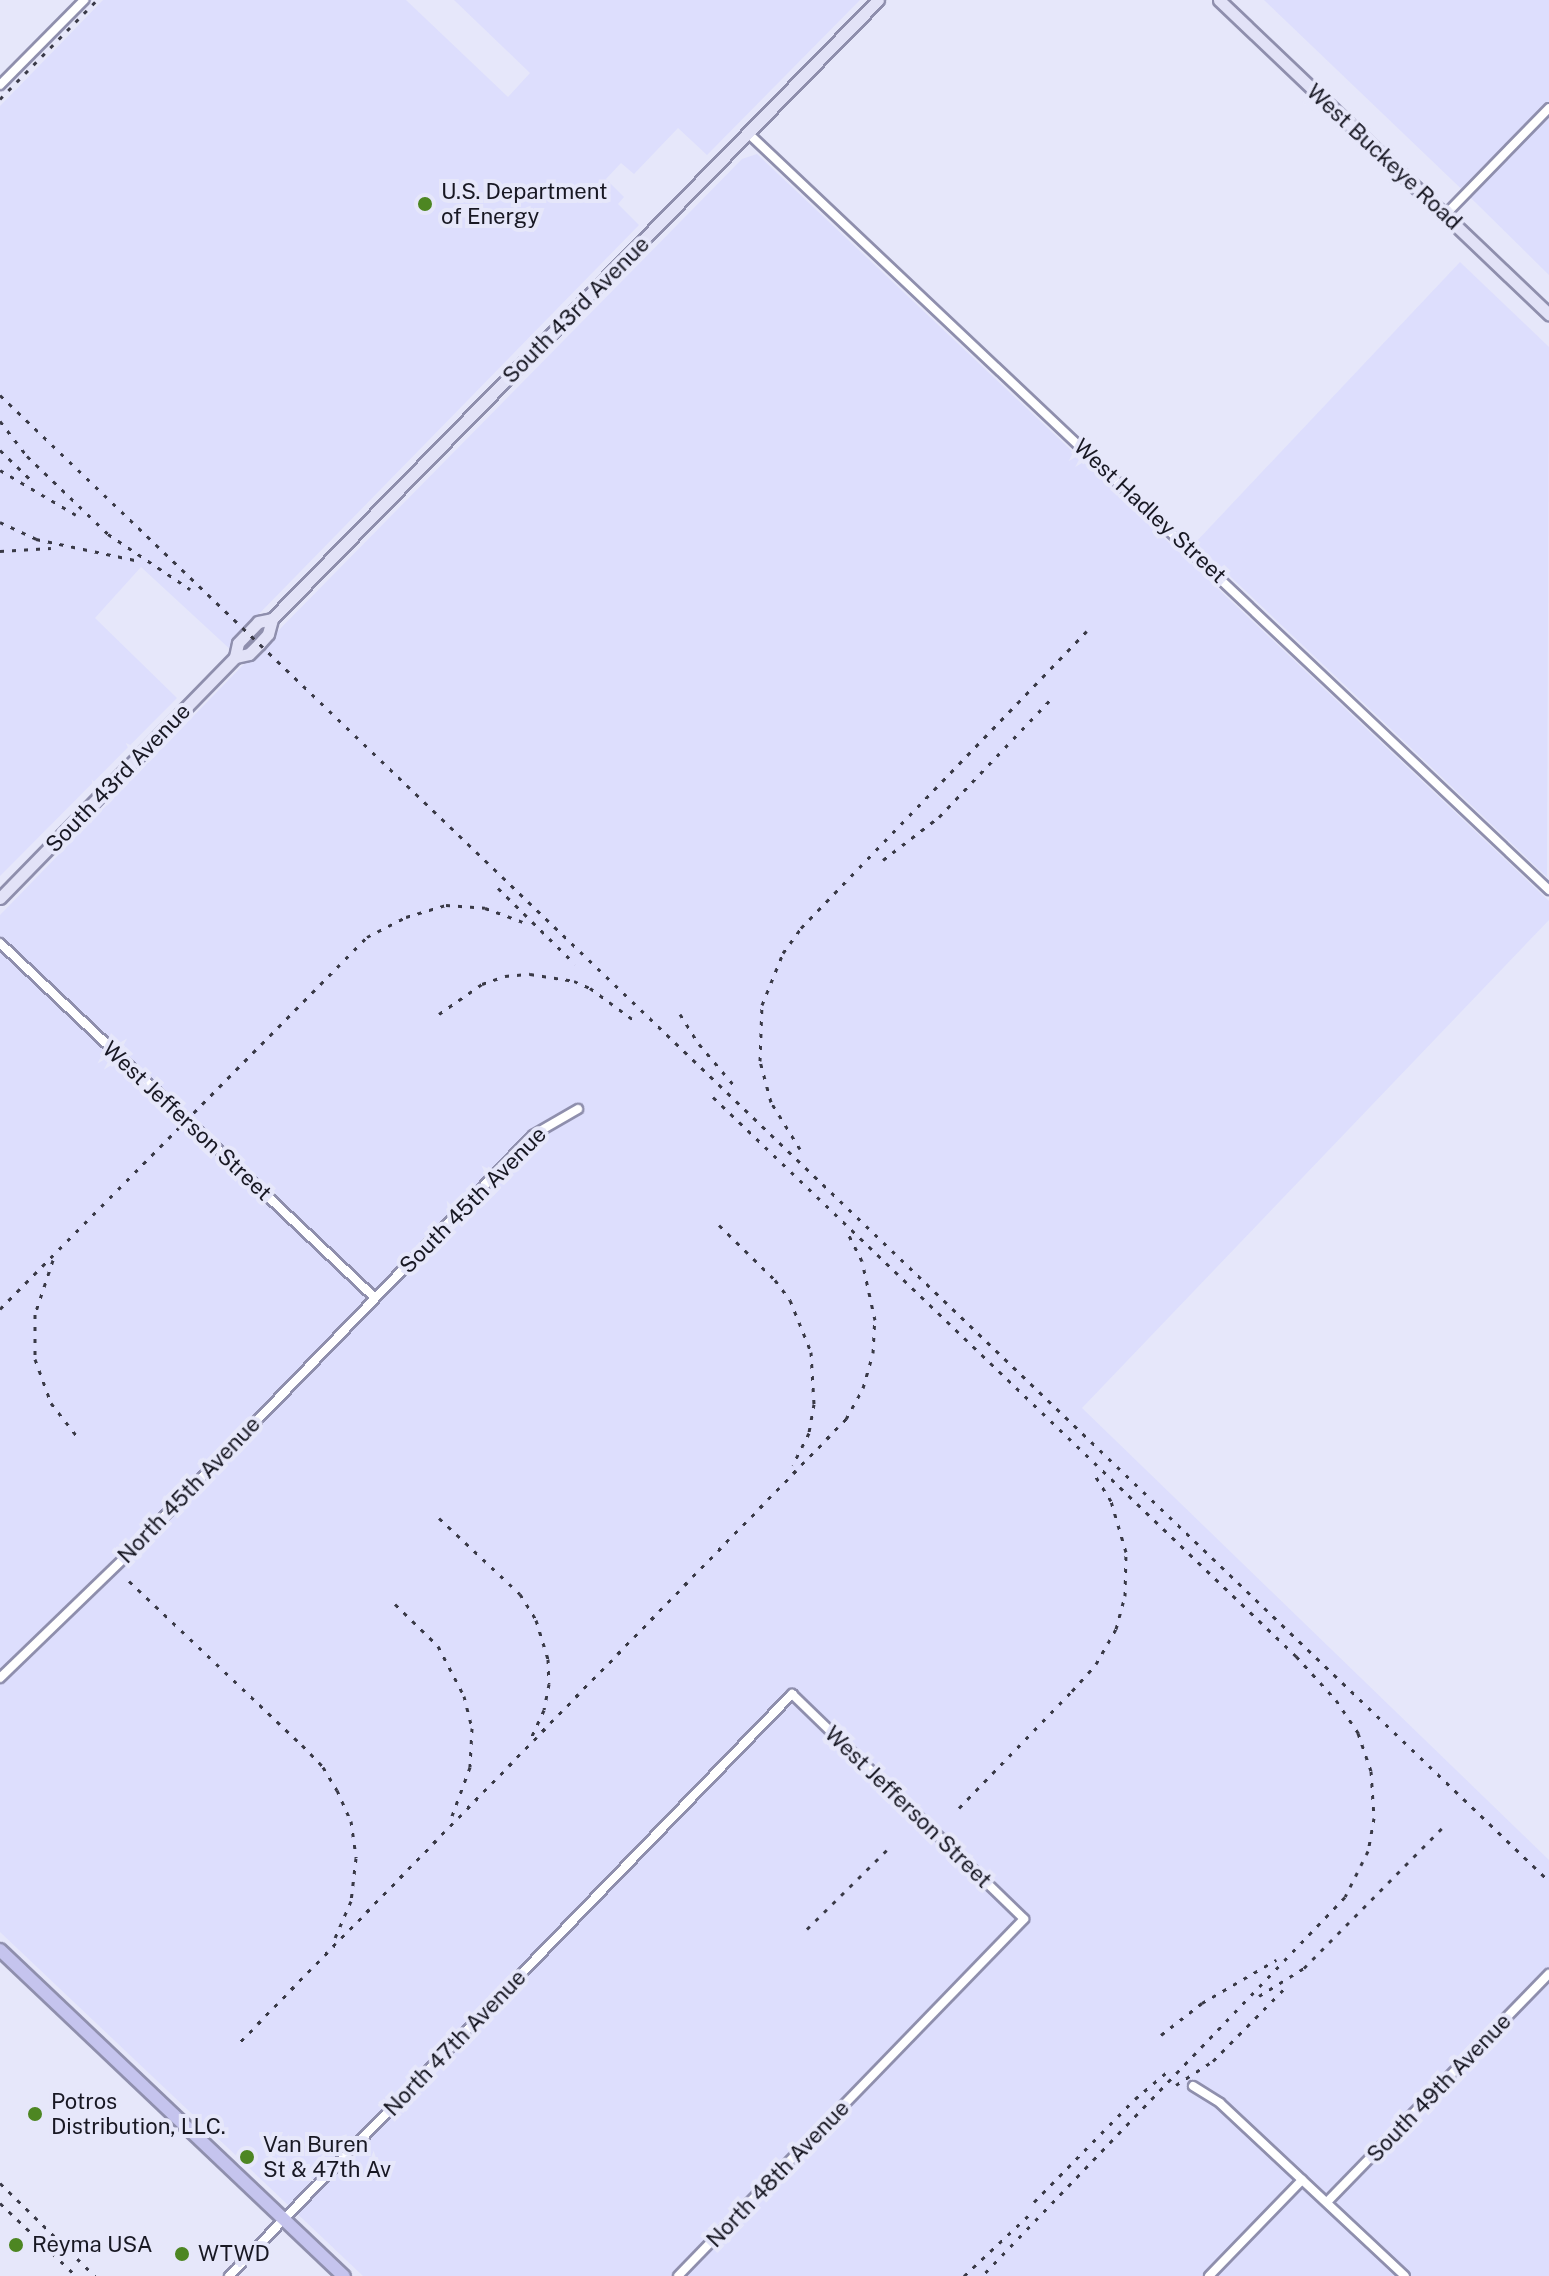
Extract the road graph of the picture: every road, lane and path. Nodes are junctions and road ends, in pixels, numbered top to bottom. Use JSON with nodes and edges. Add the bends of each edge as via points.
{"nodes":[{"id":1,"x":84,"y":0,"type":"edge"},
{"id":2,"x":878,"y":0,"type":"edge"},
{"id":3,"x":1219,"y":0,"type":"edge"},
{"id":4,"x":0,"y":85,"type":"edge"},
{"id":5,"x":1549,"y":108,"type":"edge"},
{"id":6,"x":749,"y":134,"type":"junction"},
{"id":7,"x":1445,"y":215,"type":"junction"},
{"id":8,"x":1549,"y":314,"type":"edge"},
{"id":9,"x":1549,"y":890,"type":"edge"},
{"id":10,"x":0,"y":898,"type":"edge"},
{"id":11,"x":0,"y":943,"type":"edge"},
{"id":12,"x":578,"y":1109,"type":"dead end"},
{"id":13,"x":375,"y":1298,"type":"junction"},
{"id":14,"x":0,"y":1678,"type":"edge"},
{"id":15,"x":792,"y":1694,"type":"joint"},
{"id":16,"x":1024,"y":1919,"type":"joint"},
{"id":17,"x":0,"y":1950,"type":"edge"},
{"id":18,"x":1549,"y":1974,"type":"edge"},
{"id":19,"x":1193,"y":2086,"type":"dead end"},
{"id":20,"x":1302,"y":2180,"type":"junction"},
{"id":21,"x":1328,"y":2201,"type":"junction"},
{"id":22,"x":285,"y":2220,"type":"junction"},
{"id":23,"x":229,"y":2276,"type":"edge"},
{"id":24,"x":344,"y":2276,"type":"edge"},
{"id":25,"x":678,"y":2276,"type":"edge"},
{"id":26,"x":1209,"y":2276,"type":"edge"},
{"id":27,"x":1405,"y":2276,"type":"edge"}],
"edges":[{"from":1,"to":4,"type":"street"},
{"from":2,"to":6,"type":"main road","name":"South 43rd Avenue"},
{"from":3,"to":7,"type":"main road","name":"West Buckeye Road"},
{"from":5,"to":7,"type":"street"},
{"from":6,"to":9,"type":"street","name":"West Hadley Street"},
{"from":6,"to":10,"type":"main road","name":"South 43rd Avenue","via":[[272,619],[258,622],[247,633],[235,657]]},
{"from":7,"to":8,"type":"main road","name":"West Buckeye Road"},
{"from":11,"to":13,"type":"street","name":"West Jefferson Street"},
{"from":12,"to":13,"type":"street","name":"South 45th Avenue","via":[[533,1135]]},
{"from":13,"to":14,"type":"street","name":"North 45th Avenue"},
{"from":15,"to":16,"type":"street","name":"West Jefferson Street"},
{"from":15,"to":22,"type":"street","name":"North 47th Avenue"},
{"from":16,"to":25,"type":"street","name":"North 48th Avenue"},
{"from":17,"to":22,"type":"main road"},
{"from":18,"to":21,"type":"street","name":"South 49th Avenue"},
{"from":19,"to":20,"type":"street","via":[[1220,2103]]},
{"from":20,"to":21,"type":"street"},
{"from":20,"to":26,"type":"street"},
{"from":21,"to":27,"type":"street"},
{"from":22,"to":23,"type":"street","name":"North 47th Avenue"},
{"from":22,"to":24,"type":"main road"}]}
